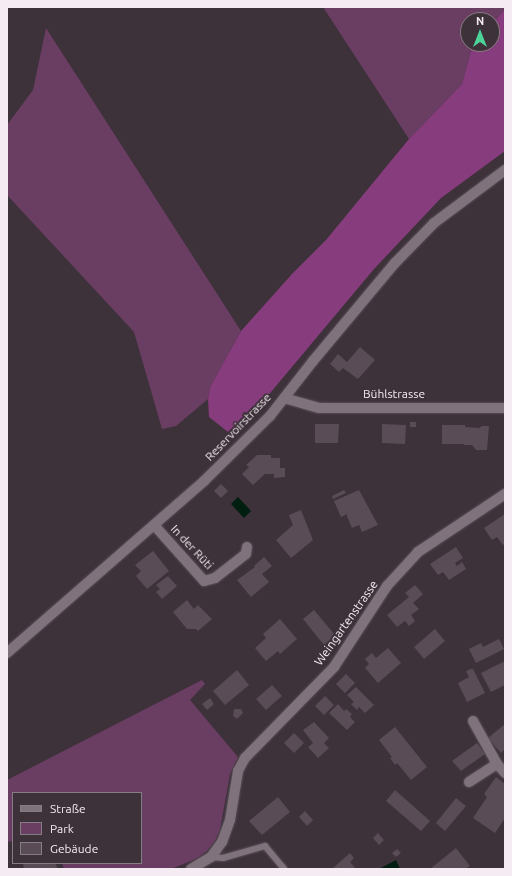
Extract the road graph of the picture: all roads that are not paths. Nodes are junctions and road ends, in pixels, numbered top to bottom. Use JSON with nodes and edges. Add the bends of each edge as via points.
{"nodes":[{"id":1,"x":505,"y":170,"type":"edge"},
{"id":2,"x":284,"y":398,"type":"junction"},
{"id":3,"x":505,"y":408,"type":"edge"},
{"id":4,"x":505,"y":494,"type":"edge"},
{"id":5,"x":154,"y":525,"type":"junction"},
{"id":6,"x":248,"y":547,"type":"dead end"},
{"id":7,"x":7,"y":653,"type":"edge"},
{"id":8,"x":473,"y":722,"type":"dead end"},
{"id":9,"x":497,"y":764,"type":"junction"},
{"id":10,"x":505,"y":773,"type":"edge"},
{"id":11,"x":469,"y":782,"type":"dead end"},
{"id":12,"x":212,"y":857,"type":"junction"},
{"id":13,"x":191,"y":869,"type":"edge"},
{"id":14,"x":284,"y":869,"type":"edge"}],
"edges":[{"from":1,"to":2,"type":"street","name":"Reservoirstrasse","via":[[434,223],[395,263]]},
{"from":2,"to":3,"type":"street","name":"Bühlstrasse","via":[[318,408]]},
{"from":2,"to":5,"type":"street","name":"Reservoirstrasse","via":[[270,416],[204,481]]},
{"from":4,"to":12,"type":"street","name":"Weingartenstrasse","via":[[418,552],[388,586],[334,667],[245,758],[235,783],[227,831]]},
{"from":5,"to":6,"type":"street","name":"In der Rüti","via":[[204,581],[215,578],[246,554]]},
{"from":5,"to":7,"type":"street","name":"Reservoirstrasse"},
{"from":8,"to":9,"type":"street"},
{"from":9,"to":10,"type":"street"},
{"from":9,"to":11,"type":"street"},
{"from":12,"to":13,"type":"street"},
{"from":12,"to":14,"type":"lane","via":[[223,858],[265,846]]}]}
